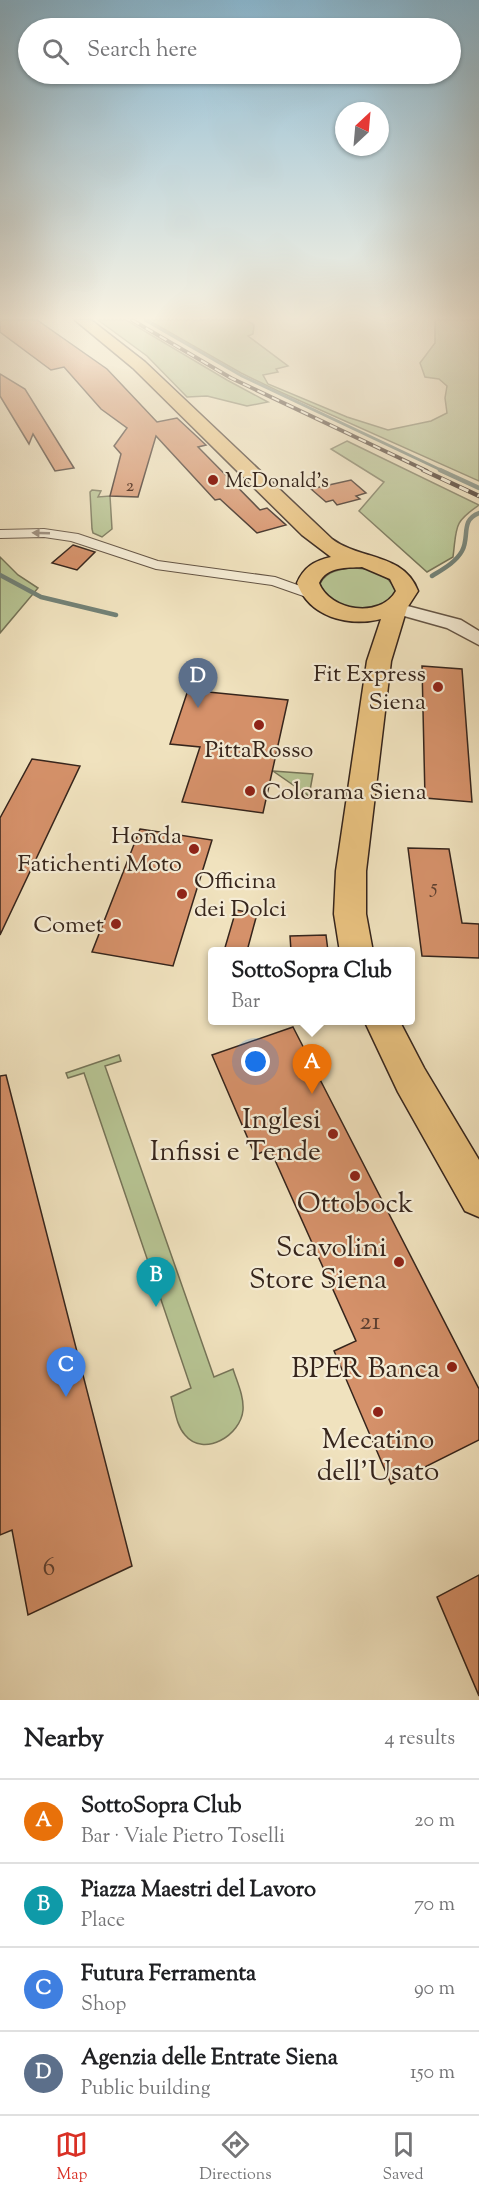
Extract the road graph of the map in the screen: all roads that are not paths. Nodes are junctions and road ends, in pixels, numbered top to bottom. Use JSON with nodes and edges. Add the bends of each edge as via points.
{"nodes":[{"id":1,"x":175,"y":399,"type":"edge"},
{"id":2,"x":309,"y":531,"type":"junction"},
{"id":3,"x":0,"y":534,"type":"edge"},
{"id":4,"x":361,"y":561,"type":"junction"},
{"id":5,"x":319,"y":569,"type":"junction"},
{"id":6,"x":256,"y":578,"type":"junction"},
{"id":7,"x":406,"y":586,"type":"junction"},
{"id":8,"x":312,"y":595,"type":"junction"},
{"id":9,"x":396,"y":608,"type":"junction"},
{"id":10,"x":343,"y":613,"type":"junction"},
{"id":11,"x":454,"y":624,"type":"junction"},
{"id":12,"x":479,"y":639,"type":"edge"},
{"id":13,"x":379,"y":661,"type":"junction"},
{"id":14,"x":356,"y":947,"type":"edge"},
{"id":15,"x":384,"y":1025,"type":"edge"},
{"id":16,"x":479,"y":1197,"type":"edge"}],
"edges":[{"from":1,"to":2,"type":"main road"},
{"from":2,"to":4,"type":"main road","via":[[333,550]]},
{"from":2,"to":5,"type":"main road","via":[[323,554]]},
{"from":6,"to":3,"type":"street","one_way":true,"via":[[156,565],[81,538],[44,533]]},
{"from":4,"to":5,"type":"main road","via":[[339,562]]},
{"from":4,"to":7,"type":"main road","via":[[386,567]]},
{"from":5,"to":6,"type":"street","via":[[288,577]]},
{"from":5,"to":8,"type":"main road","via":[[308,584]]},
{"from":6,"to":8,"type":"street"},
{"from":7,"to":9,"type":"main road","via":[[406,596]]},
{"from":7,"to":11,"type":"street"},
{"from":8,"to":10,"type":"main road"},
{"from":9,"to":10,"type":"main road","via":[[374,614]]},
{"from":9,"to":11,"type":"street"},
{"from":9,"to":13,"type":"main road"},
{"from":10,"to":13,"type":"main road","via":[[370,642]]},
{"from":11,"to":12,"type":"street"},
{"from":13,"to":14,"type":"main road","via":[[351,871],[351,914]]},
{"from":15,"to":16,"type":"main road"}]}
